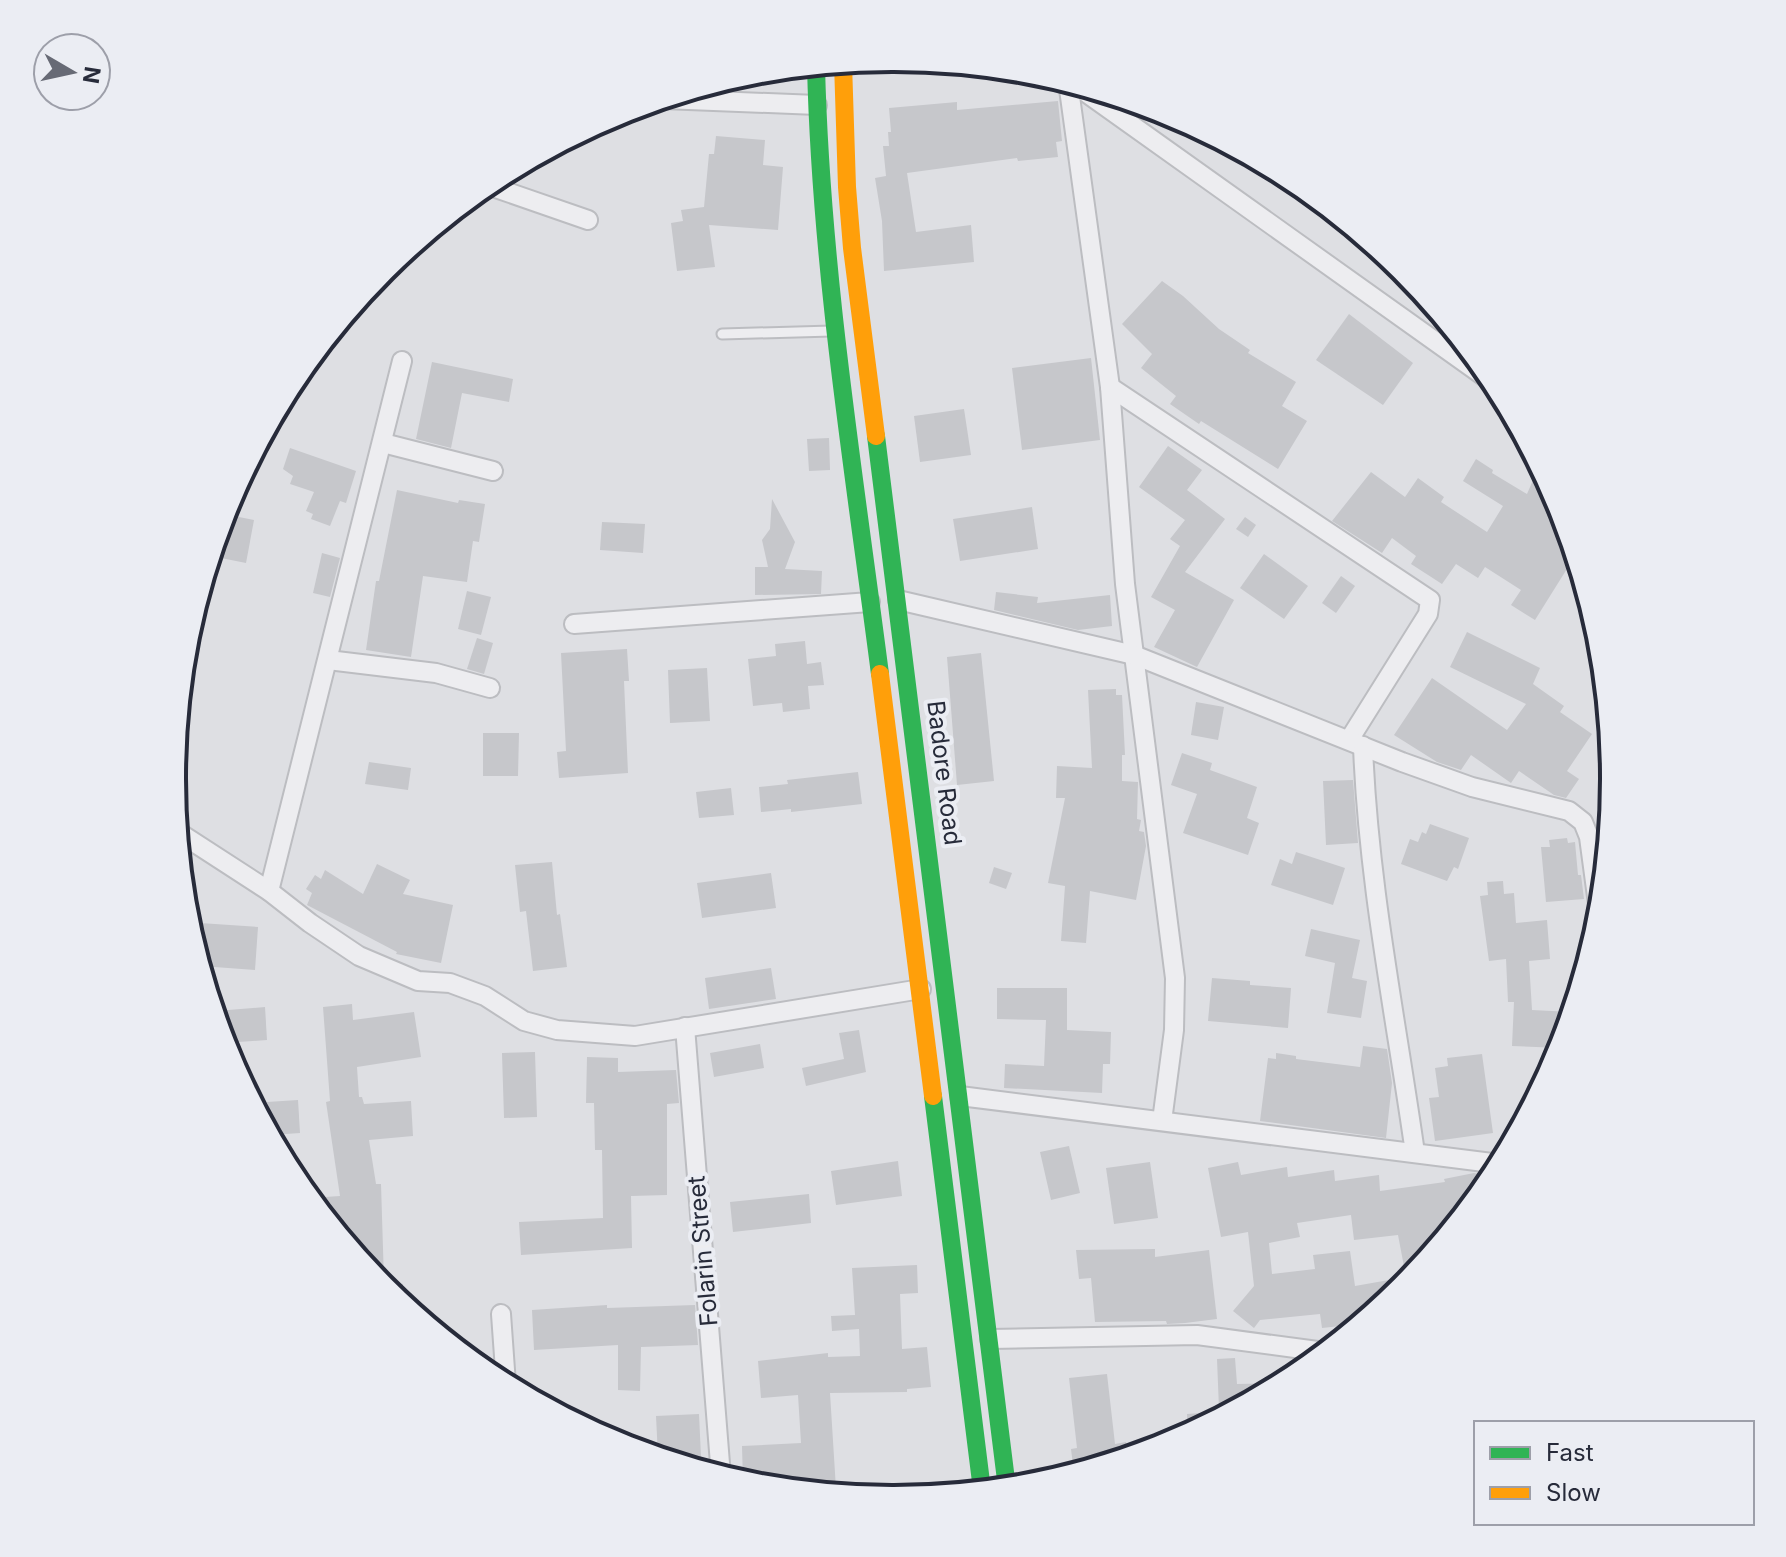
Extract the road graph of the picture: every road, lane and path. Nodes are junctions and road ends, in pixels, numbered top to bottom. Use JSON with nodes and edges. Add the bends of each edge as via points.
{"nodes":[{"id":1,"x":843,"y":74,"type":"edge"},
{"id":2,"x":816,"y":77,"type":"edge"},
{"id":3,"x":1070,"y":95,"type":"edge"},
{"id":4,"x":696,"y":100,"type":"edge"},
{"id":5,"x":1101,"y":104,"type":"edge"},
{"id":6,"x":817,"y":105,"type":"junction"},
{"id":7,"x":502,"y":190,"type":"edge"},
{"id":8,"x":588,"y":220,"type":"dead end"},
{"id":9,"x":835,"y":331,"type":"junction"},
{"id":10,"x":722,"y":334,"type":"dead end"},
{"id":11,"x":1462,"y":360,"type":"edge"},
{"id":12,"x":402,"y":361,"type":"dead end"},
{"id":13,"x":1110,"y":387,"type":"junction"},
{"id":14,"x":383,"y":443,"type":"junction"},
{"id":15,"x":880,"y":459,"type":"junction"},
{"id":16,"x":853,"y":461,"type":"junction"},
{"id":17,"x":493,"y":471,"type":"dead end"},
{"id":18,"x":898,"y":600,"type":"junction"},
{"id":19,"x":870,"y":602,"type":"junction"},
{"id":20,"x":574,"y":624,"type":"dead end"},
{"id":21,"x":1134,"y":655,"type":"junction"},
{"id":22,"x":328,"y":660,"type":"junction"},
{"id":23,"x":490,"y":688,"type":"dead end"},
{"id":24,"x":1356,"y":743,"type":"junction"},
{"id":25,"x":190,"y":840,"type":"edge"},
{"id":26,"x":1593,"y":869,"type":"edge"},
{"id":27,"x":269,"y":891,"type":"junction"},
{"id":28,"x":921,"y":989,"type":"junction"},
{"id":29,"x":685,"y":1027,"type":"junction"},
{"id":30,"x":960,"y":1096,"type":"junction"},
{"id":31,"x":1162,"y":1121,"type":"junction"},
{"id":32,"x":1415,"y":1153,"type":"junction"},
{"id":33,"x":1486,"y":1162,"type":"edge"},
{"id":34,"x":501,"y":1314,"type":"dead end"},
{"id":35,"x":990,"y":1339,"type":"junction"},
{"id":36,"x":1308,"y":1350,"type":"edge"},
{"id":37,"x":505,"y":1369,"type":"edge"},
{"id":38,"x":720,"y":1463,"type":"edge"},
{"id":39,"x":1006,"y":1475,"type":"edge"},
{"id":40,"x":981,"y":1479,"type":"edge"}],
"edges":[{"from":1,"to":15,"type":"main road","name":"Badore Road","via":[[852,248]]},
{"from":2,"to":6,"type":"main road"},
{"from":3,"to":13,"type":"street"},
{"from":4,"to":6,"type":"street"},
{"from":5,"to":11,"type":"street"},
{"from":6,"to":9,"type":"main road"},
{"from":7,"to":8,"type":"street"},
{"from":9,"to":10,"type":"lane"},
{"from":9,"to":16,"type":"main road"},
{"from":12,"to":14,"type":"street"},
{"from":13,"to":21,"type":"street"},
{"from":13,"to":24,"type":"street","via":[[1430,600],[1428,614]]},
{"from":14,"to":17,"type":"street"},
{"from":14,"to":22,"type":"street"},
{"from":15,"to":16,"type":"main road"},
{"from":15,"to":18,"type":"main road","name":"Badore Road"},
{"from":16,"to":19,"type":"main road"},
{"from":18,"to":21,"type":"street"},
{"from":18,"to":30,"type":"main road","name":"Badore Road"},
{"from":19,"to":20,"type":"street"},
{"from":19,"to":28,"type":"main road"},
{"from":21,"to":24,"type":"street"},
{"from":21,"to":31,"type":"street","via":[[1175,978]]},
{"from":22,"to":23,"type":"street","via":[[436,673]]},
{"from":22,"to":27,"type":"street"},
{"from":24,"to":26,"type":"street","via":[[1472,787],[1575,815],[1589,837]]},
{"from":24,"to":32,"type":"street"},
{"from":25,"to":27,"type":"street"},
{"from":27,"to":29,"type":"street","via":[[359,956],[418,981],[450,983],[473,992],[524,1021],[557,1030],[635,1036]]},
{"from":28,"to":29,"type":"street"},
{"from":28,"to":40,"type":"main road"},
{"from":29,"to":38,"type":"street","name":"Folarin Street"},
{"from":30,"to":31,"type":"street"},
{"from":30,"to":35,"type":"main road","name":"Badore Road"},
{"from":31,"to":32,"type":"street"},
{"from":32,"to":33,"type":"street"},
{"from":34,"to":37,"type":"street"},
{"from":35,"to":36,"type":"street","via":[[1197,1335]]},
{"from":35,"to":39,"type":"main road","name":"Badore Road"}]}
